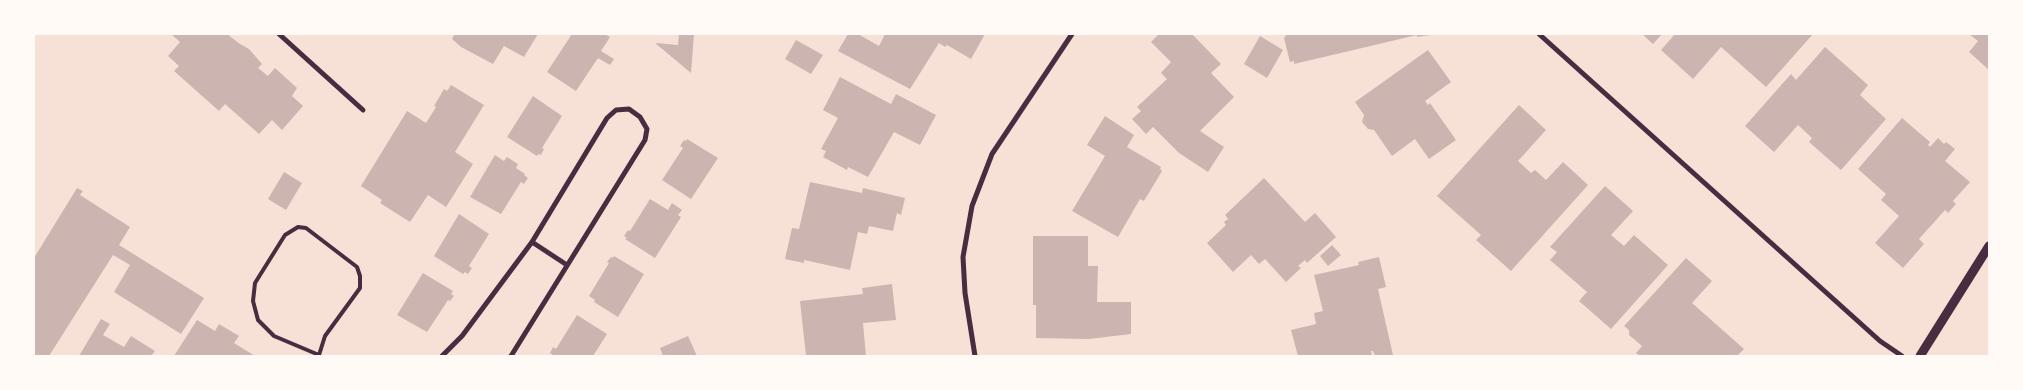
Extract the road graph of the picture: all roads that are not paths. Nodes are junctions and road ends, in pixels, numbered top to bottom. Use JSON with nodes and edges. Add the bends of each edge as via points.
{"nodes":[{"id":1,"x":280,"y":34,"type":"edge"},
{"id":2,"x":1072,"y":34,"type":"edge"},
{"id":3,"x":1539,"y":34,"type":"edge"},
{"id":4,"x":363,"y":110,"type":"dead end"},
{"id":5,"x":532,"y":242,"type":"junction"},
{"id":6,"x":1989,"y":246,"type":"edge"},
{"id":7,"x":567,"y":265,"type":"junction"},
{"id":8,"x":318,"y":356,"type":"edge"},
{"id":9,"x":442,"y":356,"type":"edge"},
{"id":10,"x":511,"y":356,"type":"edge"},
{"id":11,"x":975,"y":356,"type":"edge"},
{"id":12,"x":1902,"y":356,"type":"edge"},
{"id":13,"x":1920,"y":356,"type":"edge"}],
"edges":[{"from":1,"to":4,"type":"street"},
{"from":2,"to":11,"type":"street","via":[[992,154],[972,206],[963,257]]},
{"from":3,"to":12,"type":"street","via":[[1880,342]]},
{"from":5,"to":7,"type":"street"},
{"from":5,"to":7,"type":"street","via":[[607,118],[616,110],[629,109],[640,117],[647,129],[645,140]]},
{"from":5,"to":9,"type":"street","via":[[462,336]]},
{"from":6,"to":13,"type":"street"},
{"from":7,"to":10,"type":"street"},
{"from":8,"to":8,"type":"lane","via":[[325,336],[360,288],[360,276],[357,267],[306,228],[298,227],[285,235],[254,283],[253,301],[258,320],[274,336]]}]}
